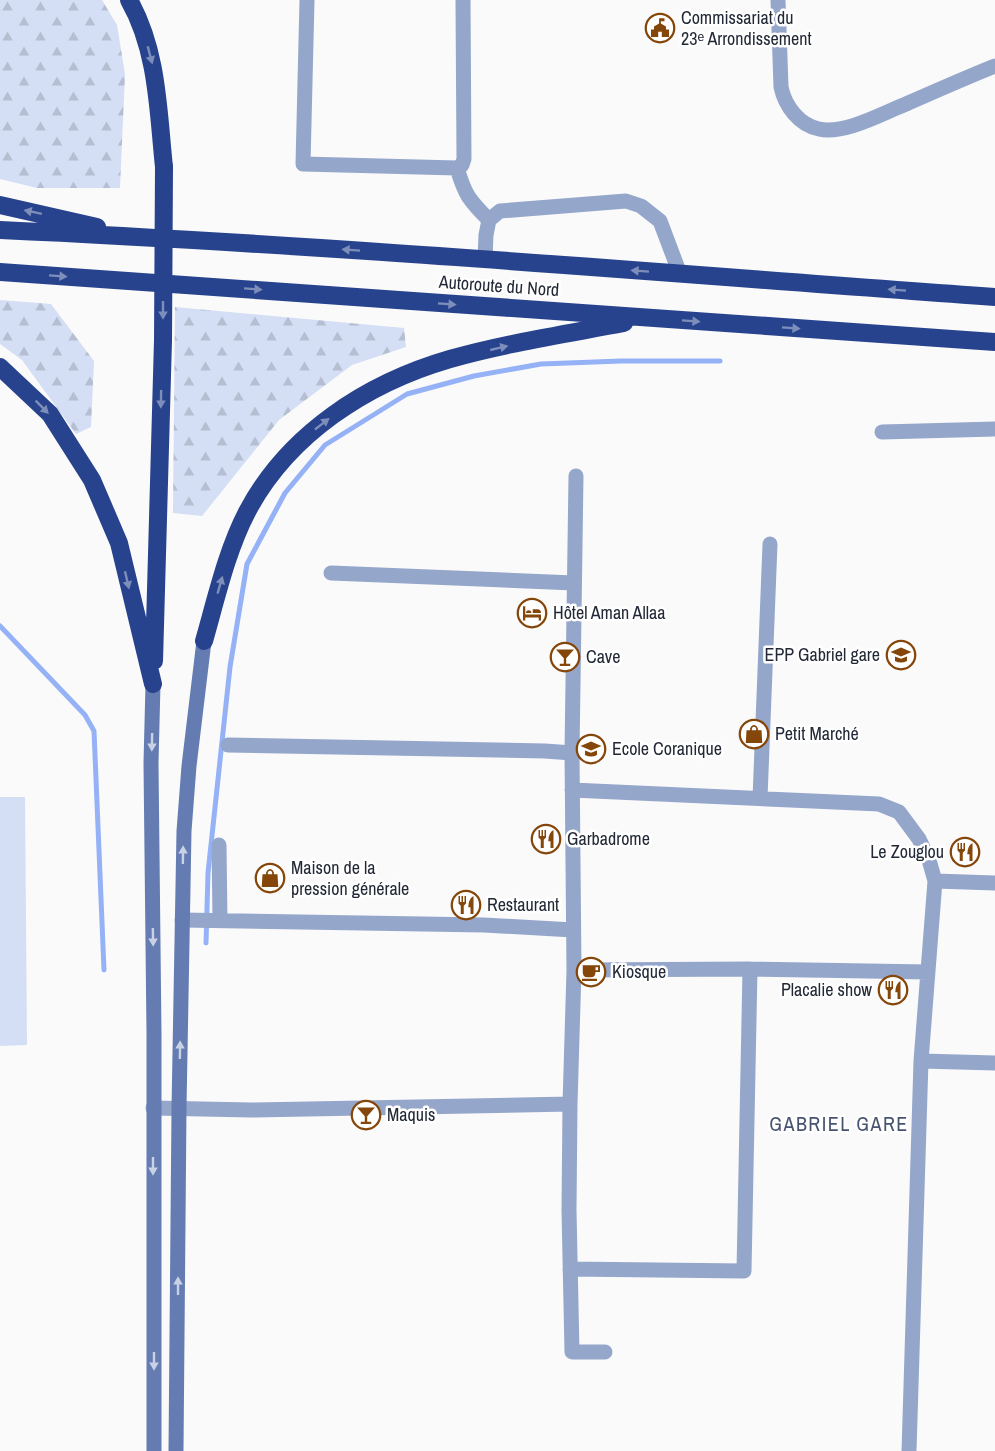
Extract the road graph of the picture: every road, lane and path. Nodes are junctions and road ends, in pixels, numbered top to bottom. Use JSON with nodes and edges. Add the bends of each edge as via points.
{"nodes":[{"id":1,"x":129,"y":0,"type":"edge"},
{"id":2,"x":307,"y":0,"type":"edge"},
{"id":3,"x":463,"y":0,"type":"edge"},
{"id":4,"x":778,"y":0,"type":"edge"},
{"id":5,"x":995,"y":66,"type":"edge"},
{"id":6,"x":458,"y":168,"type":"junction"},
{"id":7,"x":0,"y":205,"type":"edge"},
{"id":8,"x":489,"y":220,"type":"junction"},
{"id":9,"x":0,"y":230,"type":"edge"},
{"id":10,"x":130,"y":236,"type":"junction"},
{"id":11,"x":485,"y":259,"type":"junction"},
{"id":12,"x":0,"y":272,"type":"edge"},
{"id":13,"x":680,"y":274,"type":"junction"},
{"id":14,"x":995,"y":297,"type":"edge"},
{"id":15,"x":650,"y":319,"type":"junction"},
{"id":16,"x":995,"y":342,"type":"edge"},
{"id":17,"x":0,"y":367,"type":"edge"},
{"id":18,"x":995,"y":429,"type":"edge"},
{"id":19,"x":882,"y":432,"type":"dead end"},
{"id":20,"x":576,"y":476,"type":"dead end"},
{"id":21,"x":770,"y":544,"type":"dead end"},
{"id":22,"x":331,"y":573,"type":"dead end"},
{"id":23,"x":574,"y":583,"type":"junction"},
{"id":24,"x":204,"y":641,"type":"joint"},
{"id":25,"x":153,"y":684,"type":"junction"},
{"id":26,"x":228,"y":745,"type":"dead end"},
{"id":27,"x":572,"y":753,"type":"junction"},
{"id":28,"x":572,"y":790,"type":"junction"},
{"id":29,"x":760,"y":798,"type":"junction"},
{"id":30,"x":219,"y":845,"type":"dead end"},
{"id":31,"x":935,"y":881,"type":"junction"},
{"id":32,"x":995,"y":883,"type":"edge"},
{"id":33,"x":188,"y":920,"type":"junction"},
{"id":34,"x":218,"y":920,"type":"junction"},
{"id":35,"x":573,"y":930,"type":"junction"},
{"id":36,"x":750,"y":969,"type":"junction"},
{"id":37,"x":574,"y":970,"type":"junction"},
{"id":38,"x":928,"y":972,"type":"junction"},
{"id":39,"x":921,"y":1061,"type":"junction"},
{"id":40,"x":995,"y":1063,"type":"edge"},
{"id":41,"x":570,"y":1104,"type":"junction"},
{"id":42,"x":153,"y":1108,"type":"junction"},
{"id":43,"x":179,"y":1108,"type":"junction"},
{"id":44,"x":570,"y":1269,"type":"junction"},
{"id":45,"x":604,"y":1352,"type":"dead end"},
{"id":46,"x":154,"y":1451,"type":"edge"},
{"id":47,"x":176,"y":1451,"type":"edge"},
{"id":48,"x":909,"y":1451,"type":"edge"}],
"edges":[{"from":1,"to":25,"type":"highway","one_way":true,"bridge":true,"via":[[151,58],[164,167]]},
{"from":2,"to":6,"type":"street","via":[[303,164]]},
{"from":3,"to":6,"type":"street","via":[[464,159]]},
{"from":4,"to":5,"type":"street","via":[[783,98],[798,117],[819,129],[857,125]]},
{"from":6,"to":8,"type":"street","via":[[464,191]]},
{"from":10,"to":7,"type":"highway","one_way":true},
{"from":8,"to":11,"type":"street"},
{"from":8,"to":13,"type":"street","via":[[500,211],[626,201],[641,206],[660,221]]},
{"from":9,"to":10,"type":"highway","name":"Autoroute du Nord"},
{"from":11,"to":10,"type":"highway","name":"Autoroute du Nord","one_way":true},
{"from":13,"to":11,"type":"highway","name":"Autoroute du Nord","one_way":true},
{"from":12,"to":15,"type":"highway","name":"Autoroute du Nord","one_way":true},
{"from":14,"to":13,"type":"highway","name":"Autoroute du Nord","one_way":true},
{"from":15,"to":16,"type":"highway","name":"Autoroute du Nord","one_way":true},
{"from":24,"to":15,"type":"highway","one_way":true,"via":[[228,558],[247,512],[268,478],[301,440],[343,407],[389,381],[449,359]]},
{"from":17,"to":25,"type":"highway","one_way":true,"via":[[50,414],[92,480],[119,543]]},
{"from":18,"to":19,"type":"street"},
{"from":20,"to":23,"type":"street"},
{"from":21,"to":29,"type":"street"},
{"from":22,"to":23,"type":"street"},
{"from":23,"to":27,"type":"street"},
{"from":33,"to":24,"type":"main road","one_way":true,"via":[[184,831]]},
{"from":25,"to":42,"type":"main road","one_way":true},
{"from":26,"to":27,"type":"street"},
{"from":27,"to":28,"type":"street"},
{"from":28,"to":29,"type":"street"},
{"from":28,"to":35,"type":"street"},
{"from":29,"to":31,"type":"street","via":[[879,804],[899,812],[919,839]]},
{"from":30,"to":34,"type":"street"},
{"from":31,"to":32,"type":"street"},
{"from":31,"to":38,"type":"street"},
{"from":33,"to":34,"type":"street"},
{"from":43,"to":33,"type":"main road","one_way":true},
{"from":34,"to":35,"type":"street"},
{"from":35,"to":37,"type":"street"},
{"from":36,"to":37,"type":"street"},
{"from":36,"to":38,"type":"street"},
{"from":36,"to":44,"type":"street","via":[[744,1271]]},
{"from":37,"to":41,"type":"street"},
{"from":38,"to":39,"type":"street"},
{"from":39,"to":40,"type":"street"},
{"from":39,"to":48,"type":"street"},
{"from":41,"to":43,"type":"street"},
{"from":41,"to":44,"type":"street"},
{"from":42,"to":43,"type":"street"},
{"from":42,"to":46,"type":"main road","one_way":true},
{"from":47,"to":43,"type":"main road","one_way":true},
{"from":44,"to":45,"type":"street","via":[[572,1352]]}]}
